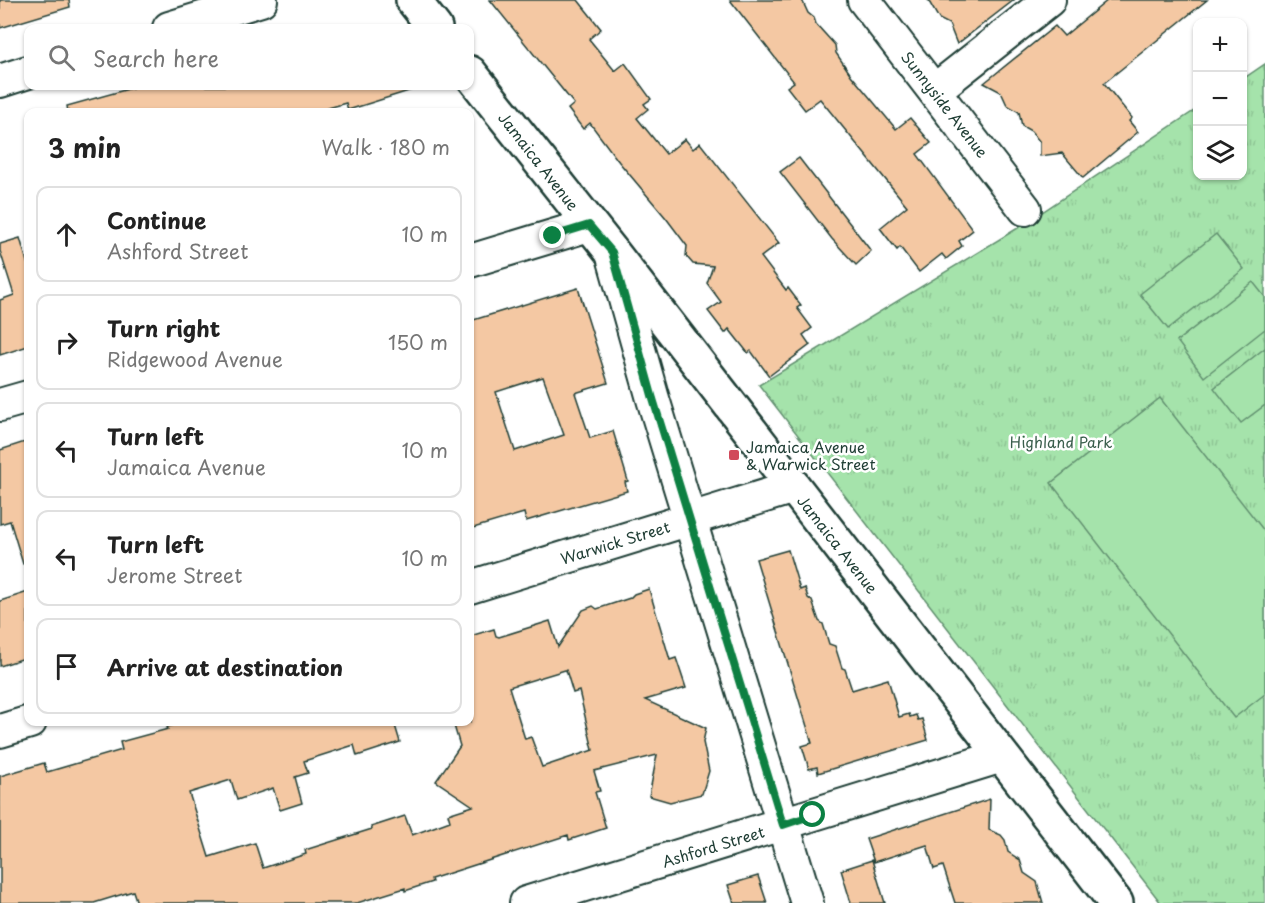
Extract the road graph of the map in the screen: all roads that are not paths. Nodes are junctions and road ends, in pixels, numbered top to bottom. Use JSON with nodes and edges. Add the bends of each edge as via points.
{"nodes":[{"id":1,"x":261,"y":0,"type":"edge"},
{"id":2,"x":413,"y":0,"type":"edge"},
{"id":3,"x":864,"y":0,"type":"edge"},
{"id":4,"x":1049,"y":0,"type":"edge"},
{"id":5,"x":182,"y":24,"type":"edge"},
{"id":6,"x":432,"y":24,"type":"edge"},
{"id":7,"x":24,"y":73,"type":"edge"},
{"id":8,"x":474,"y":78,"type":"edge"},
{"id":9,"x":0,"y":81,"type":"edge"},
{"id":10,"x":934,"y":90,"type":"junction"},
{"id":11,"x":1025,"y":209,"type":"dead end"},
{"id":12,"x":589,"y":225,"type":"junction"},
{"id":13,"x":612,"y":252,"type":"junction"},
{"id":14,"x":474,"y":260,"type":"edge"},
{"id":15,"x":24,"y":398,"type":"edge"},
{"id":16,"x":0,"y":405,"type":"edge"},
{"id":17,"x":794,"y":487,"type":"junction"},
{"id":18,"x":689,"y":519,"type":"junction"},
{"id":19,"x":474,"y":586,"type":"edge"},
{"id":20,"x":24,"y":724,"type":"edge"},
{"id":21,"x":0,"y":731,"type":"edge"},
{"id":22,"x":1002,"y":756,"type":"junction"},
{"id":23,"x":783,"y":825,"type":"junction"},
{"id":24,"x":526,"y":903,"type":"edge"},
{"id":25,"x":807,"y":903,"type":"edge"},
{"id":26,"x":1116,"y":903,"type":"edge"}],
"edges":[{"from":1,"to":5,"type":"street"},
{"from":2,"to":6,"type":"main road"},
{"from":3,"to":10,"type":"street","name":"Sunnyside Avenue"},
{"from":4,"to":10,"type":"street"},
{"from":7,"to":9,"type":"street"},
{"from":8,"to":12,"type":"main road","name":"Jamaica Avenue"},
{"from":10,"to":11,"type":"street","name":"Sunnyside Avenue"},
{"from":12,"to":13,"type":"main road","name":"Jamaica Avenue"},
{"from":12,"to":14,"type":"street"},
{"from":13,"to":17,"type":"main road","name":"Jamaica Avenue"},
{"from":13,"to":18,"type":"street"},
{"from":15,"to":16,"type":"street"},
{"from":17,"to":18,"type":"street","name":"Warwick Street"},
{"from":17,"to":22,"type":"main road","name":"Jamaica Avenue"},
{"from":18,"to":19,"type":"street","name":"Warwick Street"},
{"from":18,"to":23,"type":"street"},
{"from":20,"to":21,"type":"street"},
{"from":22,"to":23,"type":"street","name":"Ashford Street"},
{"from":22,"to":26,"type":"main road","name":"Jamaica Avenue"},
{"from":23,"to":24,"type":"street","name":"Ashford Street"},
{"from":23,"to":25,"type":"street"}]}
